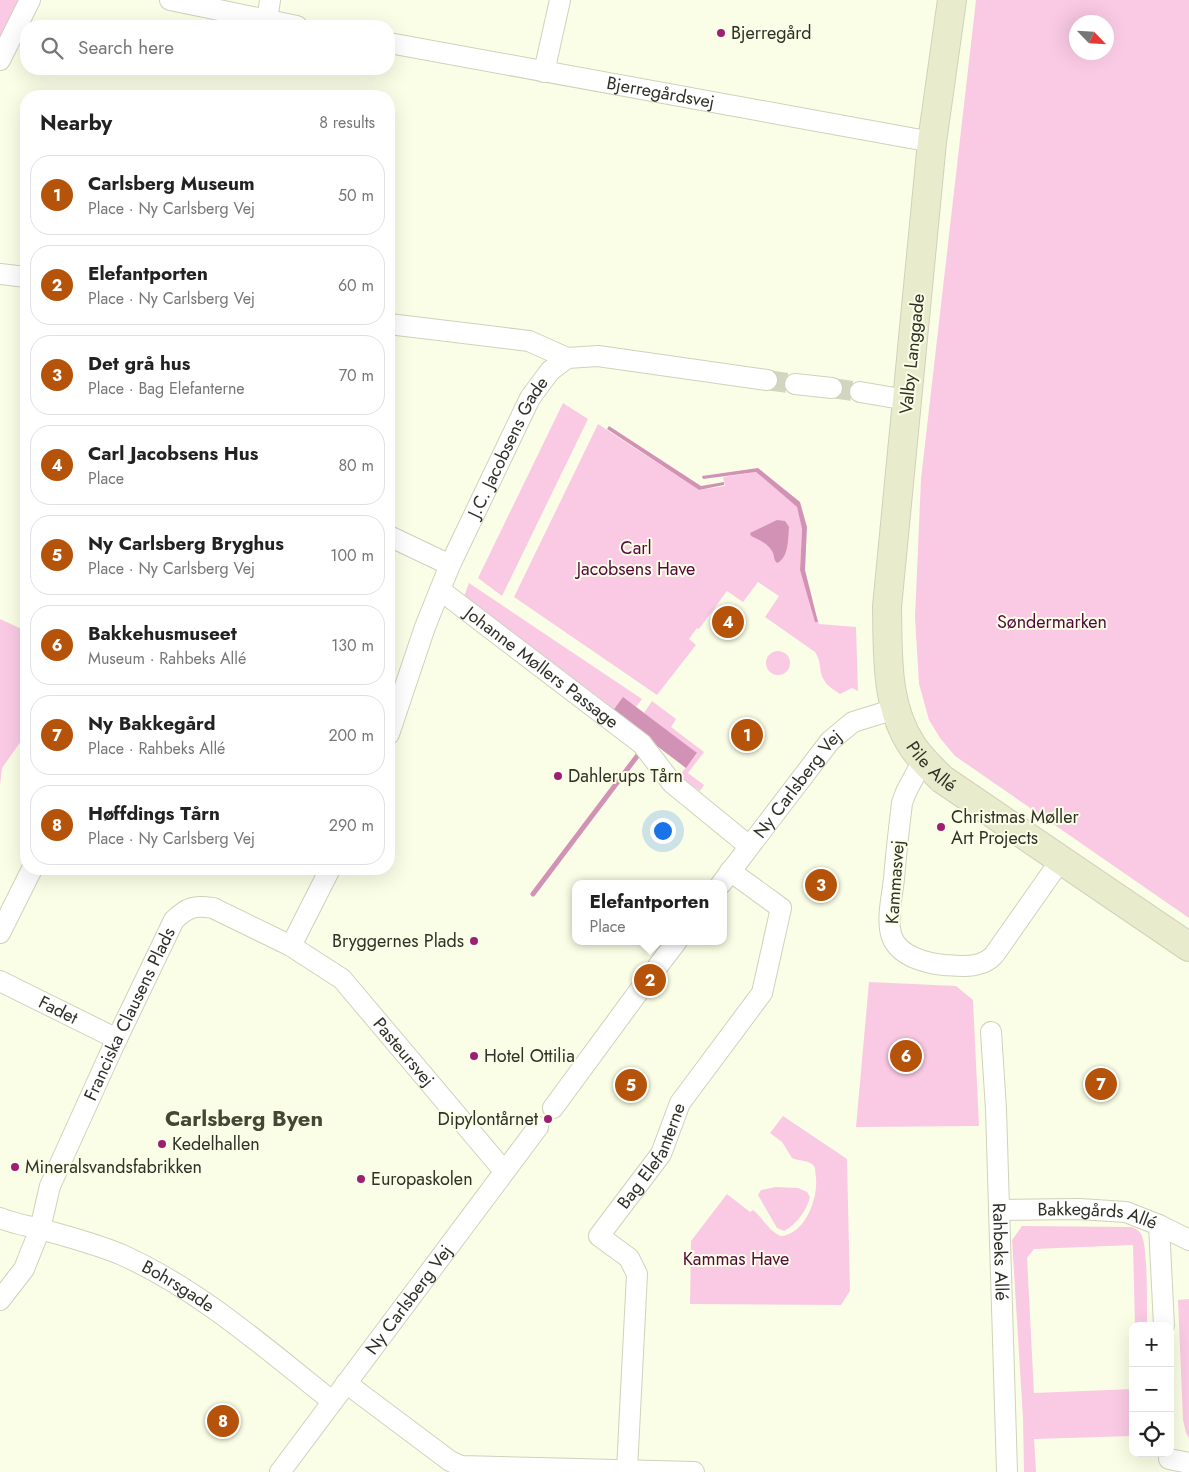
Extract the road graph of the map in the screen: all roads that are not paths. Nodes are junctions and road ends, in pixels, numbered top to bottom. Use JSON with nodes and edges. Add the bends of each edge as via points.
{"nodes":[{"id":1,"x":30,"y":0,"type":"edge"},
{"id":2,"x":170,"y":0,"type":"edge"},
{"id":3,"x":270,"y":0,"type":"edge"},
{"id":4,"x":560,"y":0,"type":"edge"},
{"id":5,"x":952,"y":0,"type":"edge"},
{"id":6,"x":262,"y":20,"type":"edge"},
{"id":7,"x":267,"y":20,"type":"edge"},
{"id":8,"x":395,"y":44,"type":"edge"},
{"id":9,"x":0,"y":60,"type":"edge"},
{"id":10,"x":544,"y":72,"type":"junction"},
{"id":11,"x":932,"y":142,"type":"junction"},
{"id":12,"x":0,"y":274,"type":"edge"},
{"id":13,"x":20,"y":276,"type":"edge"},
{"id":14,"x":395,"y":325,"type":"edge"},
{"id":15,"x":567,"y":358,"type":"junction"},
{"id":16,"x":767,"y":380,"type":"tunnel mouth"},
{"id":17,"x":795,"y":384,"type":"tunnel mouth"},
{"id":18,"x":832,"y":388,"type":"tunnel mouth"},
{"id":19,"x":860,"y":392,"type":"tunnel mouth"},
{"id":20,"x":907,"y":400,"type":"junction"},
{"id":21,"x":395,"y":539,"type":"edge"},
{"id":22,"x":450,"y":565,"type":"junction"},
{"id":23,"x":440,"y":590,"type":"junction"},
{"id":24,"x":895,"y":709,"type":"junction"},
{"id":25,"x":395,"y":716,"type":"edge"},
{"id":26,"x":923,"y":760,"type":"junction"},
{"id":27,"x":750,"y":846,"type":"junction"},
{"id":28,"x":1060,"y":861,"type":"junction"},
{"id":29,"x":29,"y":875,"type":"edge"},
{"id":30,"x":327,"y":875,"type":"edge"},
{"id":31,"x":725,"y":878,"type":"edge"},
{"id":32,"x":0,"y":934,"type":"edge"},
{"id":33,"x":674,"y":945,"type":"edge"},
{"id":34,"x":291,"y":946,"type":"junction"},
{"id":35,"x":1189,"y":947,"type":"edge"},
{"id":36,"x":658,"y":966,"type":"tunnel mouth"},
{"id":37,"x":0,"y":981,"type":"edge"},
{"id":38,"x":639,"y":991,"type":"tunnel mouth"},
{"id":39,"x":991,"y":1032,"type":"dead end"},
{"id":40,"x":116,"y":1039,"type":"junction"},
{"id":41,"x":553,"y":1108,"type":"dead end"},
{"id":42,"x":538,"y":1127,"type":"dead end"},
{"id":43,"x":504,"y":1171,"type":"junction"},
{"id":44,"x":999,"y":1210,"type":"junction"},
{"id":45,"x":0,"y":1218,"type":"edge"},
{"id":46,"x":1159,"y":1225,"type":"junction"},
{"id":47,"x":40,"y":1229,"type":"junction"},
{"id":48,"x":1189,"y":1240,"type":"edge"},
{"id":49,"x":0,"y":1300,"type":"edge"},
{"id":50,"x":1164,"y":1322,"type":"edge"},
{"id":51,"x":346,"y":1382,"type":"junction"},
{"id":52,"x":332,"y":1402,"type":"junction"},
{"id":53,"x":1170,"y":1461,"type":"edge"},
{"id":54,"x":1189,"y":1463,"type":"edge"},
{"id":55,"x":449,"y":1466,"type":"edge"},
{"id":56,"x":627,"y":1470,"type":"junction"},
{"id":57,"x":280,"y":1472,"type":"edge"},
{"id":58,"x":694,"y":1472,"type":"edge"},
{"id":59,"x":1007,"y":1472,"type":"edge"}],
"edges":[{"from":1,"to":9,"type":"street"},
{"from":2,"to":6,"type":"street"},
{"from":3,"to":7,"type":"street"},
{"from":4,"to":10,"type":"street"},
{"from":5,"to":11,"type":"street","name":"Valby Langgade"},
{"from":8,"to":10,"type":"street","name":"Bjerregårdsvej"},
{"from":10,"to":11,"type":"street","name":"Bjerregårdsvej"},
{"from":11,"to":20,"type":"street","name":"Valby Langgade"},
{"from":12,"to":13,"type":"street"},
{"from":14,"to":15,"type":"street","via":[[529,341]]},
{"from":15,"to":16,"type":"street","via":[[598,356]]},
{"from":15,"to":22,"type":"street","name":"J.C. Jacobsens Gade","via":[[550,371],[530,398]]},
{"from":17,"to":18,"type":"street"},
{"from":19,"to":20,"type":"street"},
{"from":20,"to":24,"type":"street","name":"Valby Langgade","via":[[887,607],[888,665]]},
{"from":21,"to":22,"type":"street"},
{"from":22,"to":23,"type":"street","name":"J.C. Jacobsens Gade"},
{"from":23,"to":25,"type":"street","name":"J.C. Jacobsens Gade"},
{"from":23,"to":27,"type":"street","name":"Johanne Møllers Passage","via":[[642,744],[672,783]]},
{"from":24,"to":26,"type":"street","name":"Pile Allé","via":[[904,732]]},
{"from":24,"to":27,"type":"street","name":"Ny Carlsberg Vej","via":[[853,722],[841,730]]},
{"from":26,"to":28,"type":"street","name":"Pile Allé","via":[[942,779]]},
{"from":26,"to":28,"type":"street","name":"Kammasvej","via":[[902,802],[890,912],[892,936],[900,949],[930,963],[976,966],[985,963],[994,955]]},
{"from":27,"to":31,"type":"street","name":"Ny Carlsberg Vej"},
{"from":28,"to":35,"type":"street","name":"Pile Allé"},
{"from":29,"to":32,"type":"street"},
{"from":30,"to":34,"type":"street"},
{"from":31,"to":56,"type":"street","name":"Bag Elefanterne","via":[[781,908],[762,993],[680,1103],[661,1154],[599,1236],[629,1258],[637,1274]]},
{"from":33,"to":36,"type":"street"},
{"from":34,"to":40,"type":"street","name":"Franciska Clausens Plads","via":[[213,908],[185,909],[174,920]]},
{"from":34,"to":43,"type":"street","name":"Pasteursvej","via":[[342,979]]},
{"from":37,"to":40,"type":"street","name":"Fadet"},
{"from":38,"to":41,"type":"street"},
{"from":39,"to":44,"type":"street","name":"Rahbeks Allé"},
{"from":40,"to":47,"type":"street","name":"Franciska Clausens Plads","via":[[50,1186]]},
{"from":42,"to":43,"type":"street","name":"Ny Carlsberg Vej"},
{"from":43,"to":51,"type":"street","name":"Ny Carlsberg Vej"},
{"from":44,"to":46,"type":"street","name":"Bakkegårds Allé","via":[[1126,1212]]},
{"from":44,"to":59,"type":"street","name":"Rahbeks Allé"},
{"from":45,"to":47,"type":"street","name":"Bohrsgade","via":[[12,1224]]},
{"from":46,"to":48,"type":"street","name":"Bakkegårds Allé"},
{"from":46,"to":50,"type":"street"},
{"from":47,"to":49,"type":"street","name":"Franciska Clausens Plads","via":[[24,1268]]},
{"from":47,"to":52,"type":"street","name":"Bohrsgade","via":[[120,1254],[166,1278],[207,1304]]},
{"from":51,"to":52,"type":"street","name":"Ny Carlsberg Vej"},
{"from":51,"to":55,"type":"street"},
{"from":52,"to":57,"type":"street","name":"Ny Carlsberg Vej"},
{"from":53,"to":54,"type":"street"},
{"from":55,"to":56,"type":"street"},
{"from":56,"to":58,"type":"street"}]}
